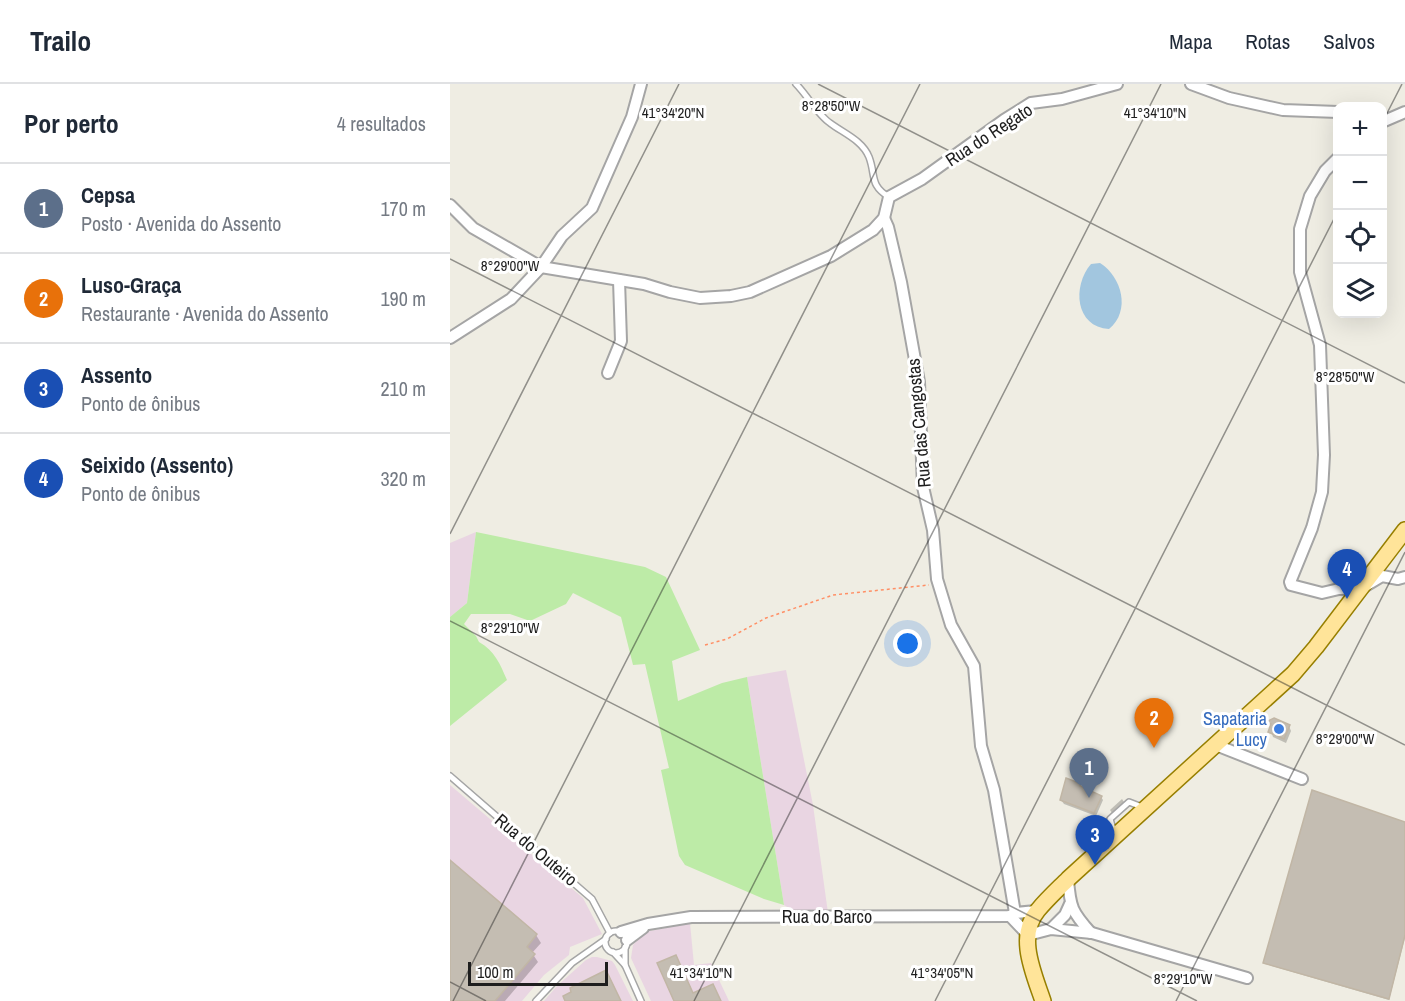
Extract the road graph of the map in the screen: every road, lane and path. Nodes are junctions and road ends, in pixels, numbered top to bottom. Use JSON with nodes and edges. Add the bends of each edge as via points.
{"nodes":[{"id":1,"x":641,"y":84,"type":"edge"},
{"id":2,"x":796,"y":84,"type":"edge"},
{"id":3,"x":1116,"y":84,"type":"edge"},
{"id":4,"x":1191,"y":84,"type":"edge"},
{"id":5,"x":1333,"y":112,"type":"edge"},
{"id":6,"x":1405,"y":112,"type":"edge"},
{"id":7,"x":1387,"y":119,"type":"edge"},
{"id":8,"x":1333,"y":163,"type":"edge"},
{"id":9,"x":889,"y":196,"type":"junction"},
{"id":10,"x":450,"y":205,"type":"edge"},
{"id":11,"x":884,"y":218,"type":"junction"},
{"id":12,"x":541,"y":267,"type":"junction"},
{"id":13,"x":619,"y":280,"type":"junction"},
{"id":14,"x":450,"y":338,"type":"edge"},
{"id":15,"x":608,"y":373,"type":"dead end"},
{"id":16,"x":1405,"y":530,"type":"edge"},
{"id":17,"x":1405,"y":577,"type":"edge"},
{"id":18,"x":939,"y":585,"type":"junction"},
{"id":19,"x":1362,"y":588,"type":"junction"},
{"id":20,"x":705,"y":645,"type":"dead end"},
{"id":21,"x":1216,"y":745,"type":"junction"},
{"id":22,"x":450,"y":776,"type":"edge"},
{"id":23,"x":1302,"y":778,"type":"dead end"},
{"id":24,"x":1068,"y":879,"type":"junction"},
{"id":25,"x":1070,"y":904,"type":"junction"},
{"id":26,"x":1036,"y":911,"type":"junction"},
{"id":27,"x":1013,"y":915,"type":"junction"},
{"id":28,"x":1051,"y":929,"type":"junction"},
{"id":29,"x":1092,"y":933,"type":"junction"},
{"id":30,"x":1029,"y":935,"type":"junction"},
{"id":31,"x":621,"y":938,"type":"junction"},
{"id":32,"x":606,"y":939,"type":"junction"},
{"id":33,"x":590,"y":950,"type":"junction"},
{"id":34,"x":611,"y":951,"type":"junction"},
{"id":35,"x":625,"y":965,"type":"junction"},
{"id":36,"x":1247,"y":978,"type":"dead end"},
{"id":37,"x":536,"y":1001,"type":"edge"},
{"id":38,"x":641,"y":1001,"type":"edge"},
{"id":39,"x":1043,"y":1001,"type":"edge"}],
"edges":[{"from":1,"to":12,"type":"street","via":[[628,126],[592,208],[554,246]]},
{"from":2,"to":9,"type":"lane","via":[[828,122],[859,145],[868,156],[879,191]]},
{"from":3,"to":9,"type":"street","name":"Rua do Regato","via":[[1032,104],[922,180]]},
{"from":4,"to":5,"type":"street","via":[[1229,98],[1283,110]]},
{"from":6,"to":7,"type":"street"},
{"from":8,"to":19,"type":"street","via":[[1310,196],[1300,229],[1300,272],[1320,345],[1324,455],[1322,492],[1290,582],[1299,589],[1322,593]]},
{"from":9,"to":11,"type":"street"},
{"from":10,"to":12,"type":"street","via":[[473,228]]},
{"from":11,"to":13,"type":"street","via":[[873,230],[831,256],[750,292],[700,298]]},
{"from":11,"to":18,"type":"street","name":"Rua das Cangostas","via":[[902,282],[919,382],[923,487]]},
{"from":12,"to":13,"type":"street"},
{"from":12,"to":14,"type":"street","via":[[511,299]]},
{"from":13,"to":15,"type":"street","via":[[621,341]]},
{"from":16,"to":19,"type":"main road"},
{"from":17,"to":19,"type":"street","via":[[1382,576]]},
{"from":18,"to":20,"type":"path","via":[[833,596],[766,618],[727,639]]},
{"from":18,"to":27,"type":"street","name":"Rua das Cangostas","via":[[951,625],[974,666],[981,746],[994,790]]},
{"from":19,"to":21,"type":"main road","via":[[1293,674]]},
{"from":21,"to":23,"type":"street"},
{"from":21,"to":24,"type":"main road"},
{"from":22,"to":31,"type":"lane","name":"Rua do Outeiro","via":[[586,893]]},
{"from":24,"to":25,"type":"street"},
{"from":24,"to":26,"type":"main road"},
{"from":25,"to":28,"type":"street"},
{"from":25,"to":29,"type":"street"},
{"from":26,"to":27,"type":"street","name":"Rua do Barco"},
{"from":26,"to":30,"type":"main road"},
{"from":27,"to":30,"type":"street"},
{"from":27,"to":31,"type":"street","name":"Rua do Barco","via":[[691,917],[645,925]]},
{"from":28,"to":29,"type":"street"},
{"from":28,"to":30,"type":"street"},
{"from":29,"to":36,"type":"street"},
{"from":30,"to":39,"type":"main road","via":[[1028,956]]},
{"from":31,"to":32,"type":"lane"},
{"from":31,"to":34,"type":"lane","via":[[620,951]]},
{"from":31,"to":35,"type":"lane","name":"Rua do Outeiro"},
{"from":32,"to":33,"type":"lane"},
{"from":32,"to":34,"type":"lane"},
{"from":33,"to":34,"type":"lane"},
{"from":33,"to":37,"type":"lane"},
{"from":34,"to":35,"type":"lane","name":"Rua do Outeiro"},
{"from":35,"to":38,"type":"lane","name":"Rua do Outeiro"}]}
